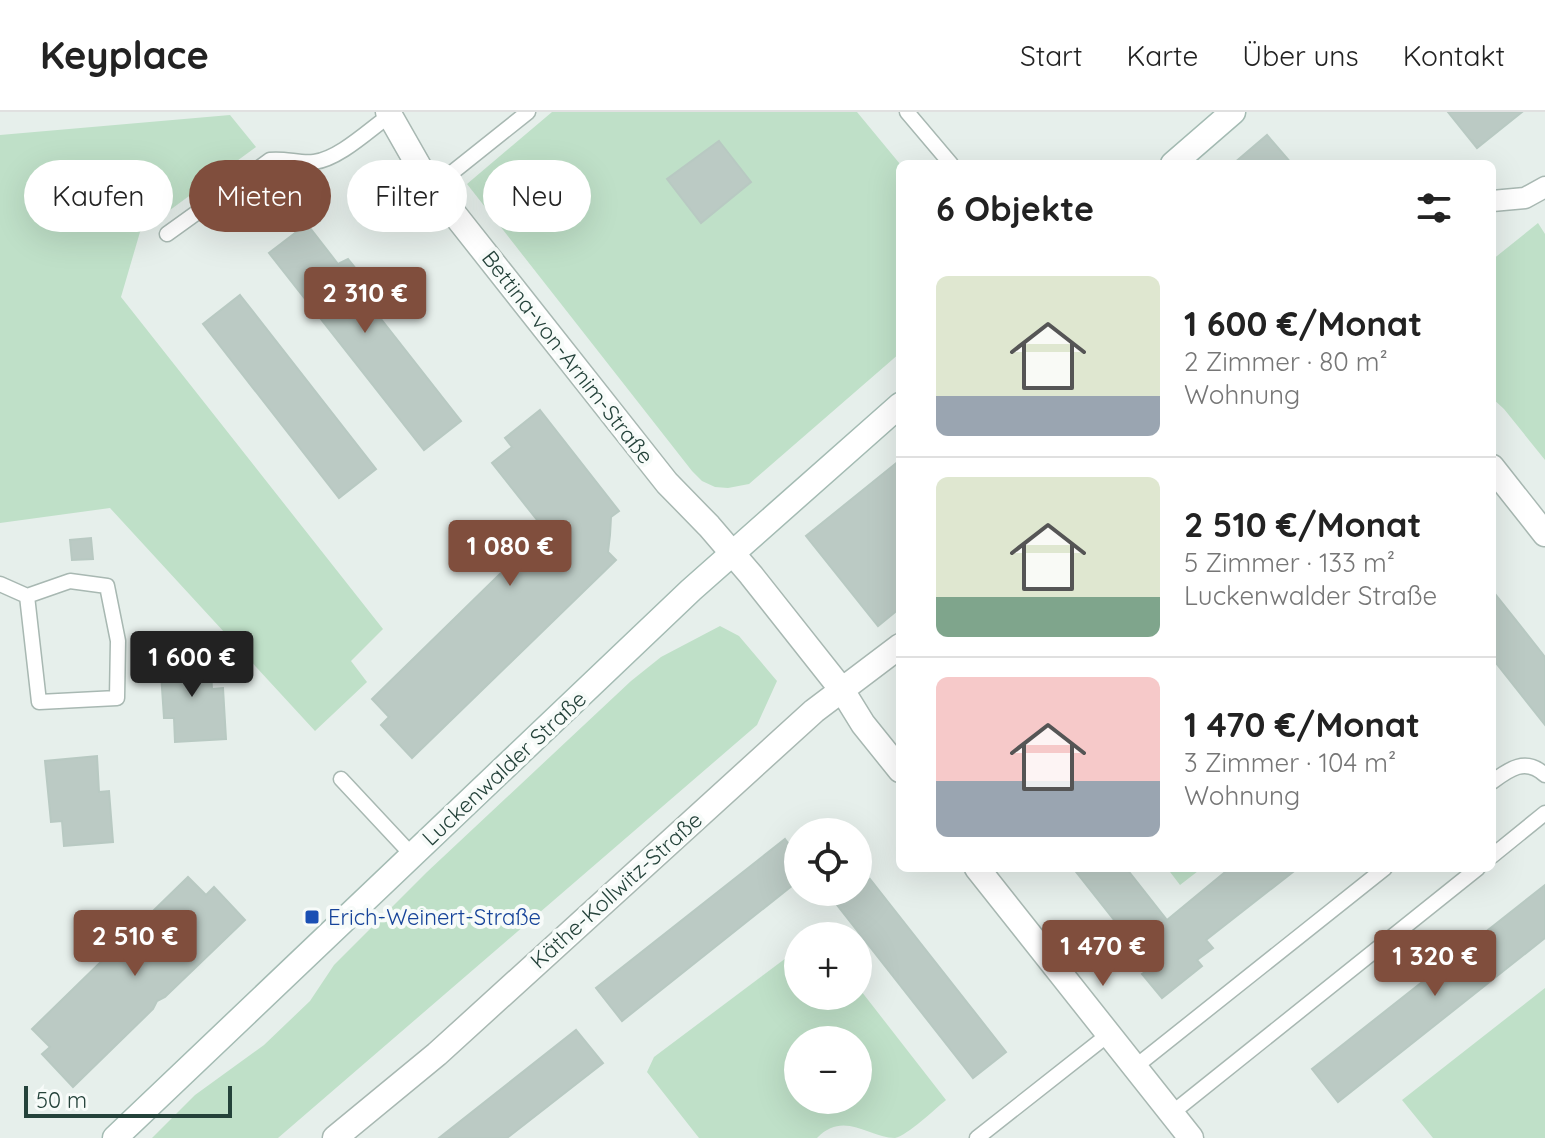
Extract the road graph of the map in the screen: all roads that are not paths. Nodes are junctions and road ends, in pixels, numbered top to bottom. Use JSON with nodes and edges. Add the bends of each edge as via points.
{"nodes":[{"id":1,"x":528,"y":112,"type":"edge"},
{"id":2,"x":907,"y":112,"type":"edge"},
{"id":3,"x":1233,"y":112,"type":"edge"},
{"id":4,"x":389,"y":114,"type":"edge"},
{"id":5,"x":417,"y":160,"type":"edge"},
{"id":6,"x":948,"y":160,"type":"edge"},
{"id":7,"x":1178,"y":160,"type":"edge"},
{"id":8,"x":467,"y":161,"type":"edge"},
{"id":9,"x":1545,"y":187,"type":"edge"},
{"id":10,"x":1496,"y":201,"type":"edge"},
{"id":11,"x":467,"y":229,"type":"edge"},
{"id":12,"x":167,"y":234,"type":"dead end"},
{"id":13,"x":896,"y":409,"type":"edge"},
{"id":14,"x":1496,"y":472,"type":"edge"},
{"id":15,"x":1545,"y":534,"type":"edge"},
{"id":16,"x":732,"y":553,"type":"junction"},
{"id":17,"x":0,"y":584,"type":"edge"},
{"id":18,"x":27,"y":596,"type":"junction"},
{"id":19,"x":896,"y":649,"type":"edge"},
{"id":20,"x":842,"y":690,"type":"junction"},
{"id":21,"x":896,"y":765,"type":"edge"},
{"id":22,"x":1545,"y":775,"type":"edge"},
{"id":23,"x":341,"y":779,"type":"dead end"},
{"id":24,"x":1496,"y":779,"type":"edge"},
{"id":25,"x":1545,"y":813,"type":"edge"},
{"id":26,"x":1496,"y":853,"type":"edge"},
{"id":27,"x":412,"y":855,"type":"junction"},
{"id":28,"x":980,"y":872,"type":"edge"},
{"id":29,"x":1380,"y":872,"type":"edge"},
{"id":30,"x":1473,"y":872,"type":"edge"},
{"id":31,"x":1109,"y":1034,"type":"junction"},
{"id":32,"x":1135,"y":1067,"type":"junction"},
{"id":33,"x":1172,"y":1113,"type":"junction"},
{"id":34,"x":115,"y":1138,"type":"edge"},
{"id":35,"x":335,"y":1138,"type":"edge"},
{"id":36,"x":977,"y":1138,"type":"edge"},
{"id":37,"x":1191,"y":1138,"type":"edge"}],
"edges":[{"from":1,"to":8,"type":"lane"},
{"from":2,"to":6,"type":"lane"},
{"from":3,"to":7,"type":"street"},
{"from":4,"to":5,"type":"street","name":"Bettina-von-Arnim-Straße"},
{"from":4,"to":12,"type":"lane","via":[[330,158],[312,163],[270,160]]},
{"from":9,"to":10,"type":"street","via":[[1525,198]]},
{"from":11,"to":16,"type":"street","name":"Bettina-von-Arnim-Straße","via":[[667,483]]},
{"from":13,"to":16,"type":"street","name":"Luckenwalder Straße"},
{"from":14,"to":15,"type":"street"},
{"from":16,"to":20,"type":"street","name":"Bettina-von-Arnim-Straße"},
{"from":16,"to":27,"type":"street","name":"Luckenwalder Straße"},
{"from":17,"to":18,"type":"lane"},
{"from":18,"to":18,"type":"lane","via":[[70,581],[107,586],[118,641],[117,698],[39,702]]},
{"from":19,"to":20,"type":"street","name":"Käthe-Kollwitz-Straße"},
{"from":20,"to":21,"type":"street","name":"Bettina-von-Arnim-Straße"},
{"from":20,"to":35,"type":"street","name":"Käthe-Kollwitz-Straße","via":[[437,1054]]},
{"from":22,"to":24,"type":"lane","via":[[1523,765]]},
{"from":23,"to":27,"type":"lane"},
{"from":25,"to":26,"type":"lane"},
{"from":27,"to":34,"type":"street","name":"Luckenwalder Straße"},
{"from":28,"to":31,"type":"street"},
{"from":29,"to":32,"type":"lane"},
{"from":30,"to":33,"type":"lane"},
{"from":31,"to":32,"type":"street"},
{"from":31,"to":36,"type":"lane"},
{"from":32,"to":33,"type":"street"},
{"from":33,"to":37,"type":"street"}]}
